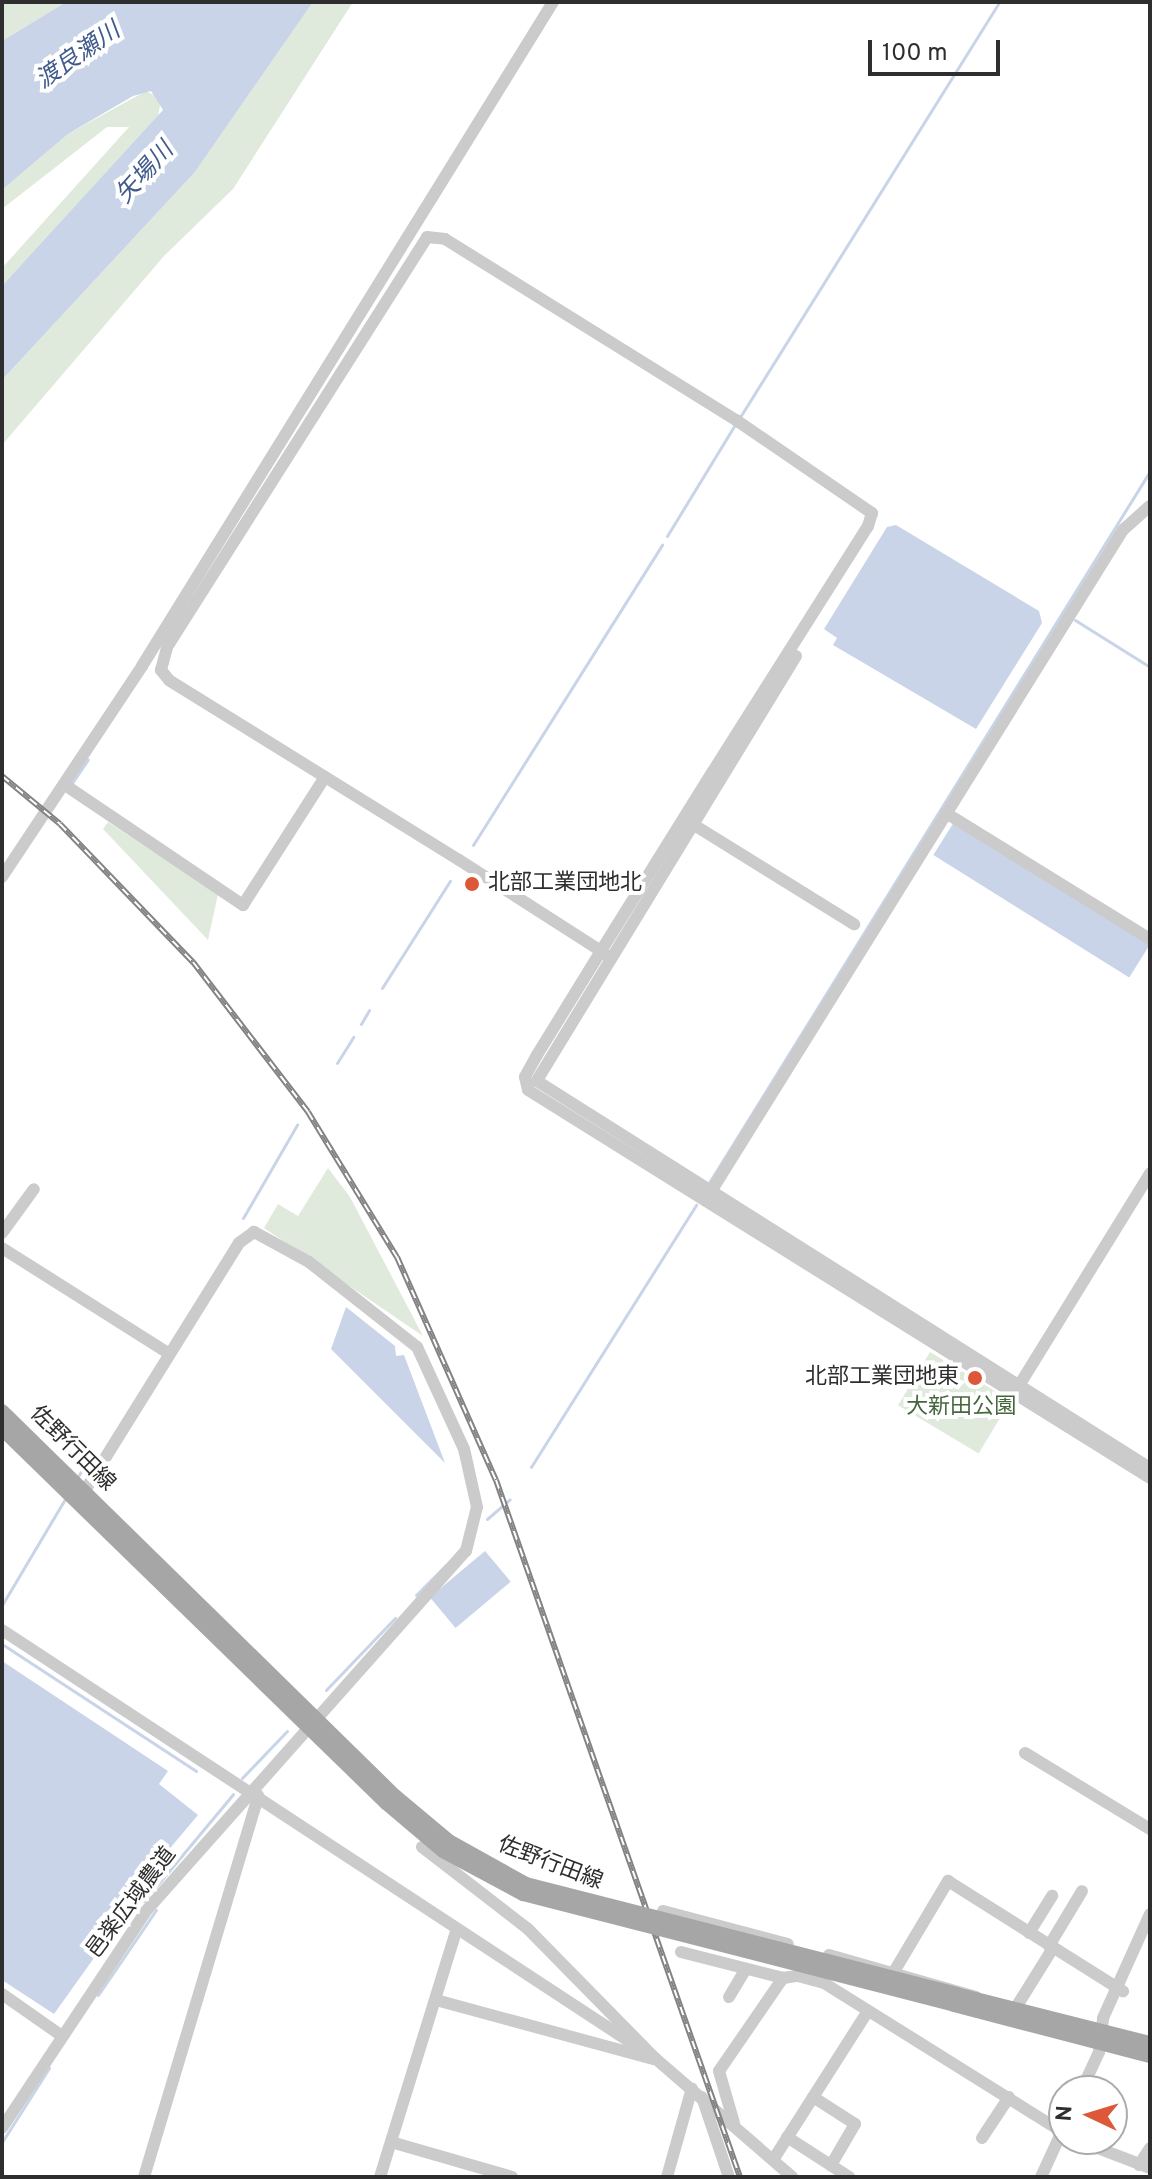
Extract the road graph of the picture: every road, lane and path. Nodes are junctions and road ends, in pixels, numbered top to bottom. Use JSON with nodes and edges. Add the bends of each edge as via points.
{"nodes":[{"id":1,"x":553,"y":2,"type":"edge"},
{"id":2,"x":1150,"y":506,"type":"edge"},
{"id":3,"x":142,"y":666,"type":"junction"},
{"id":4,"x":161,"y":670,"type":"junction"},
{"id":5,"x":325,"y":777,"type":"junction"},
{"id":6,"x":65,"y":785,"type":"junction"},
{"id":7,"x":946,"y":813,"type":"junction"},
{"id":8,"x":688,"y":821,"type":"junction"},
{"id":9,"x":2,"y":877,"type":"edge"},
{"id":10,"x":854,"y":924,"type":"dead end"},
{"id":11,"x":1150,"y":939,"type":"edge"},
{"id":12,"x":605,"y":954,"type":"junction"},
{"id":13,"x":1150,"y":1173,"type":"edge"},
{"id":14,"x":34,"y":1189,"type":"dead end"},
{"id":15,"x":708,"y":1197,"type":"junction"},
{"id":16,"x":2,"y":1233,"type":"edge"},
{"id":17,"x":2,"y":1248,"type":"edge"},
{"id":18,"x":168,"y":1353,"type":"junction"},
{"id":19,"x":1016,"y":1390,"type":"junction"},
{"id":20,"x":2,"y":1411,"type":"edge"},
{"id":21,"x":2,"y":1429,"type":"edge"},
{"id":22,"x":1150,"y":1468,"type":"edge"},
{"id":23,"x":1150,"y":1478,"type":"edge"},
{"id":24,"x":84,"y":1492,"type":"junction"},
{"id":25,"x":2,"y":1630,"type":"edge"},
{"id":26,"x":311,"y":1723,"type":"junction"},
{"id":27,"x":1025,"y":1753,"type":"dead end"},
{"id":28,"x":254,"y":1794,"type":"junction"},
{"id":29,"x":1150,"y":1829,"type":"edge"},
{"id":30,"x":422,"y":1847,"type":"dead end"},
{"id":31,"x":1082,"y":1891,"type":"dead end"},
{"id":32,"x":1052,"y":1896,"type":"dead end"},
{"id":33,"x":663,"y":1911,"type":"dead end"},
{"id":34,"x":1150,"y":1914,"type":"edge"},
{"id":35,"x":456,"y":1932,"type":"junction"},
{"id":36,"x":1029,"y":1933,"type":"junction"},
{"id":37,"x":1150,"y":1934,"type":"edge"},
{"id":38,"x":1051,"y":1947,"type":"junction"},
{"id":39,"x":681,"y":1952,"type":"dead end"},
{"id":40,"x":746,"y":1969,"type":"junction"},
{"id":41,"x":895,"y":1970,"type":"junction"},
{"id":42,"x":783,"y":1978,"type":"junction"},
{"id":43,"x":1120,"y":1988,"type":"junction"},
{"id":44,"x":2,"y":1994,"type":"edge"},
{"id":45,"x":729,"y":1997,"type":"dead end"},
{"id":46,"x":436,"y":2000,"type":"junction"},
{"id":47,"x":955,"y":2000,"type":"junction"},
{"id":48,"x":982,"y":2001,"type":"junction"},
{"id":49,"x":1015,"y":2009,"type":"junction"},
{"id":50,"x":868,"y":2011,"type":"junction"},
{"id":51,"x":62,"y":2036,"type":"junction"},
{"id":52,"x":1102,"y":2037,"type":"junction"},
{"id":53,"x":1150,"y":2043,"type":"edge"},
{"id":54,"x":1150,"y":2056,"type":"edge"},
{"id":55,"x":656,"y":2059,"type":"junction"},
{"id":56,"x":1087,"y":2075,"type":"edge"},
{"id":57,"x":697,"y":2091,"type":"junction"},
{"id":58,"x":813,"y":2097,"type":"junction"},
{"id":59,"x":1009,"y":2097,"type":"junction"},
{"id":60,"x":1048,"y":2122,"type":"edge"},
{"id":61,"x":734,"y":2123,"type":"junction"},
{"id":62,"x":2,"y":2128,"type":"edge"},
{"id":63,"x":787,"y":2137,"type":"junction"},
{"id":64,"x":982,"y":2138,"type":"dead end"},
{"id":65,"x":391,"y":2142,"type":"junction"},
{"id":66,"x":1150,"y":2148,"type":"edge"},
{"id":67,"x":1052,"y":2155,"type":"edge"},
{"id":68,"x":1114,"y":2155,"type":"edge"},
{"id":69,"x":773,"y":2160,"type":"junction"},
{"id":70,"x":831,"y":2165,"type":"junction"},
{"id":71,"x":1144,"y":2167,"type":"edge"},
{"id":72,"x":144,"y":2177,"type":"edge"},
{"id":73,"x":380,"y":2177,"type":"edge"},
{"id":74,"x":512,"y":2177,"type":"edge"},
{"id":75,"x":667,"y":2177,"type":"edge"},
{"id":76,"x":729,"y":2177,"type":"edge"},
{"id":77,"x":792,"y":2177,"type":"edge"},
{"id":78,"x":849,"y":2177,"type":"edge"},
{"id":79,"x":1041,"y":2177,"type":"edge"}],
"edges":[{"from":1,"to":3,"type":"street"},
{"from":2,"to":7,"type":"street","via":[[1123,530]]},
{"from":3,"to":4,"type":"street"},
{"from":3,"to":6,"type":"street"},
{"from":4,"to":5,"type":"street"},
{"from":4,"to":8,"type":"street","via":[[175,635],[416,244],[427,237],[445,239],[871,510],[871,521]]},
{"from":5,"to":6,"type":"street","via":[[243,905]]},
{"from":5,"to":12,"type":"street"},
{"from":6,"to":9,"type":"street"},
{"from":7,"to":11,"type":"street"},
{"from":7,"to":15,"type":"street"},
{"from":8,"to":10,"type":"street"},
{"from":8,"to":12,"type":"street"},
{"from":12,"to":15,"type":"street","via":[[527,1072],[528,1090]]},
{"from":13,"to":19,"type":"street"},
{"from":14,"to":16,"type":"street"},
{"from":15,"to":19,"type":"street"},
{"from":17,"to":18,"type":"street"},
{"from":18,"to":24,"type":"street","name":"邑楽広域農道"},
{"from":18,"to":26,"type":"street","name":"邑楽広域農道","via":[[244,1236],[259,1233],[411,1341],[464,1449],[478,1495],[466,1551]]},
{"from":19,"to":22,"type":"street"},
{"from":19,"to":23,"type":"street"},
{"from":20,"to":24,"type":"main road","name":"佐野行田線"},
{"from":21,"to":26,"type":"main road","name":"佐野行田線"},
{"from":24,"to":26,"type":"main road","name":"佐野行田線"},
{"from":25,"to":28,"type":"street"},
{"from":26,"to":28,"type":"street","name":"邑楽広域農道"},
{"from":26,"to":47,"type":"main road","name":"佐野行田線","bridge":true,"via":[[443,1851],[523,1894]]},
{"from":27,"to":29,"type":"street"},
{"from":28,"to":35,"type":"street"},
{"from":28,"to":51,"type":"street","name":"邑楽広域農道","via":[[146,1911]]},
{"from":28,"to":72,"type":"street"},
{"from":30,"to":55,"type":"street","via":[[528,1929]]},
{"from":31,"to":38,"type":"street"},
{"from":32,"to":36,"type":"street"},
{"from":33,"to":41,"type":"street"},
{"from":34,"to":43,"type":"street"},
{"from":35,"to":46,"type":"street"},
{"from":35,"to":55,"type":"street"},
{"from":36,"to":38,"type":"street"},
{"from":36,"to":41,"type":"street","via":[[948,1881]]},
{"from":37,"to":43,"type":"street"},
{"from":38,"to":43,"type":"street"},
{"from":38,"to":49,"type":"street"},
{"from":39,"to":40,"type":"street"},
{"from":40,"to":42,"type":"street"},
{"from":40,"to":45,"type":"street"},
{"from":41,"to":48,"type":"street","via":[[962,1988]]},
{"from":42,"to":50,"type":"street","via":[[824,1983]]},
{"from":42,"to":61,"type":"street","via":[[719,2071]]},
{"from":43,"to":52,"type":"street"},
{"from":44,"to":51,"type":"street"},
{"from":46,"to":55,"type":"street"},
{"from":46,"to":65,"type":"street"},
{"from":47,"to":48,"type":"main road","name":"佐野行田線"},
{"from":47,"to":52,"type":"main road","name":"佐野行田線"},
{"from":48,"to":49,"type":"main road","name":"佐野行田線"},
{"from":49,"to":52,"type":"main road","name":"佐野行田線"},
{"from":50,"to":58,"type":"street"},
{"from":50,"to":59,"type":"street"},
{"from":51,"to":62,"type":"street","name":"邑楽広域農道"},
{"from":52,"to":53,"type":"main road","name":"佐野行田線"},
{"from":52,"to":54,"type":"main road","name":"佐野行田線"},
{"from":52,"to":56,"type":"street"},
{"from":55,"to":57,"type":"street"},
{"from":57,"to":61,"type":"street"},
{"from":57,"to":75,"type":"street"},
{"from":57,"to":76,"type":"street"},
{"from":58,"to":63,"type":"street"},
{"from":58,"to":70,"type":"street","via":[[855,2124]]},
{"from":59,"to":60,"type":"street"},
{"from":59,"to":64,"type":"street"},
{"from":61,"to":69,"type":"street"},
{"from":63,"to":69,"type":"street"},
{"from":63,"to":70,"type":"street"},
{"from":65,"to":73,"type":"street"},
{"from":65,"to":74,"type":"street"},
{"from":66,"to":71,"type":"street"},
{"from":67,"to":79,"type":"street"},
{"from":68,"to":71,"type":"street"},
{"from":69,"to":77,"type":"street"},
{"from":70,"to":78,"type":"street"}]}
